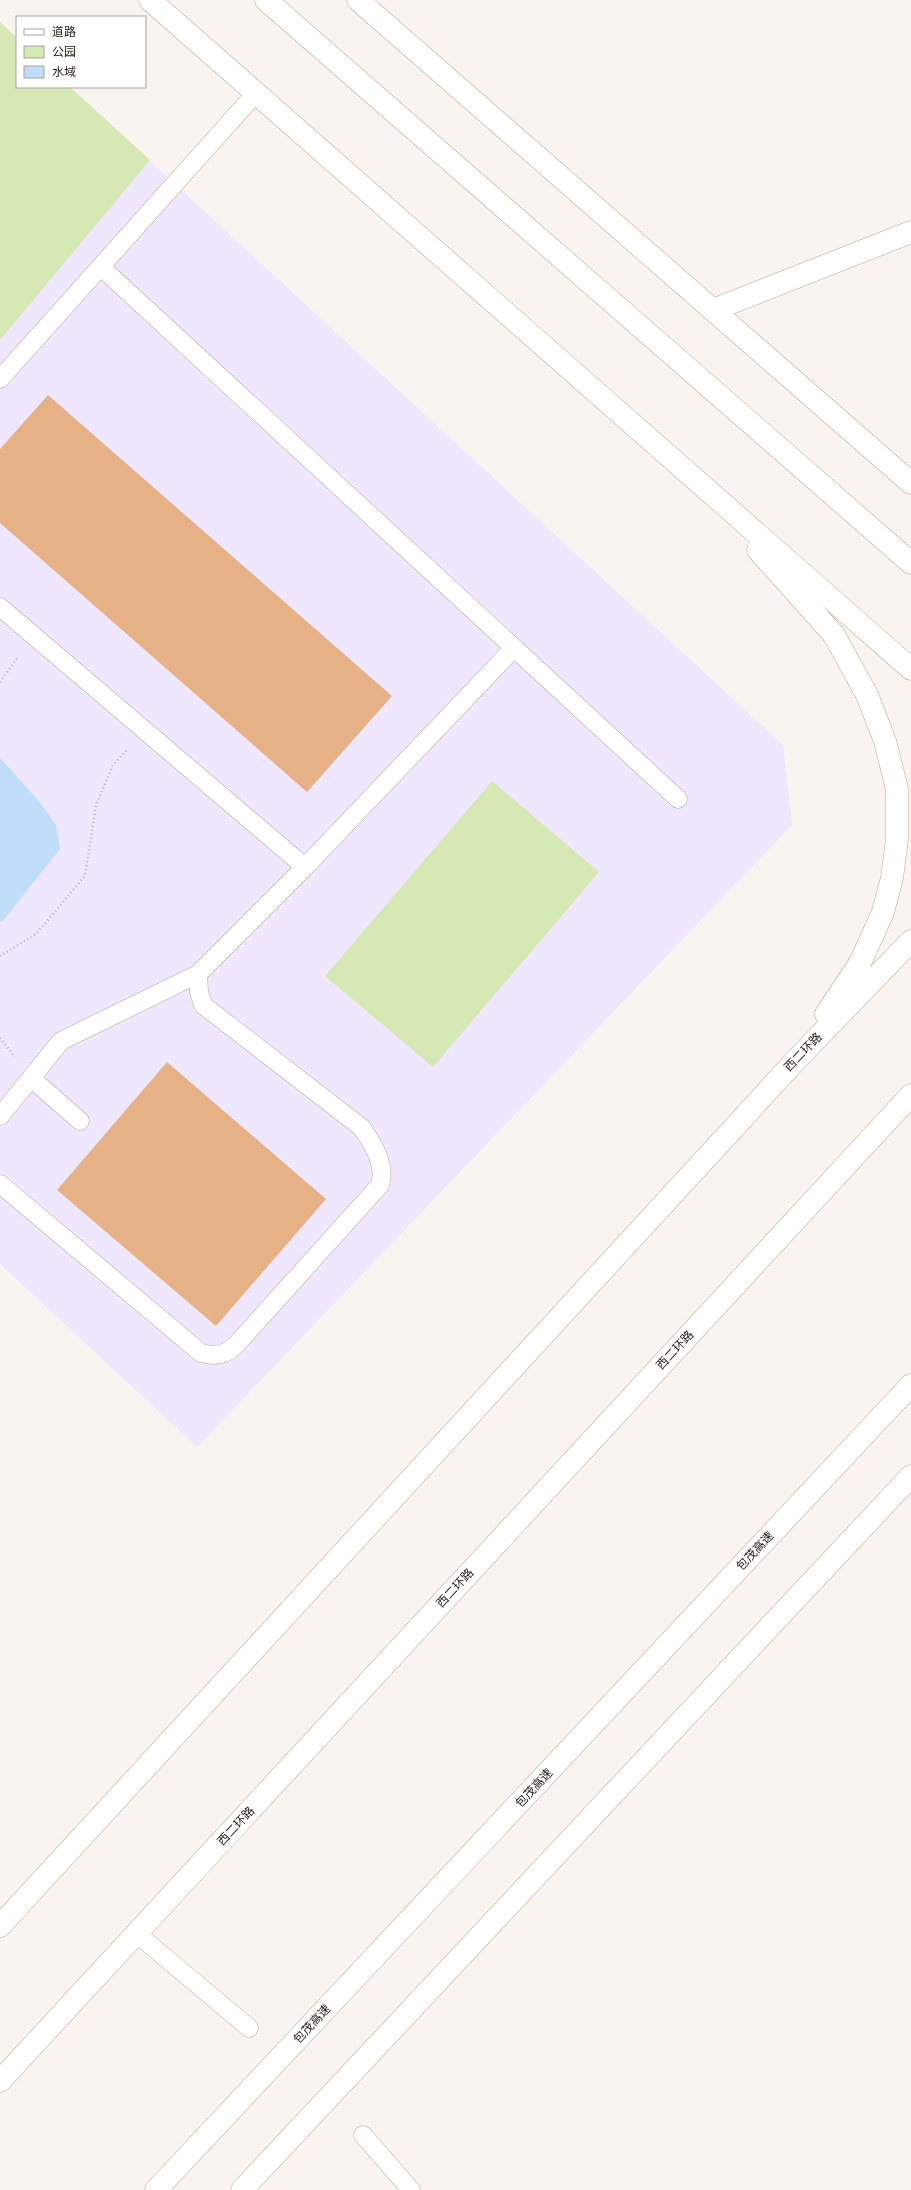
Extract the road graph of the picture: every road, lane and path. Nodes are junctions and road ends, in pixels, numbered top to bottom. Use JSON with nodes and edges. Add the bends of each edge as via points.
{"nodes":[{"id":1,"x":150,"y":0,"type":"edge"},
{"id":2,"x":266,"y":0,"type":"edge"},
{"id":3,"x":358,"y":0,"type":"edge"},
{"id":4,"x":256,"y":93,"type":"junction"},
{"id":5,"x":911,"y":232,"type":"edge"},
{"id":6,"x":101,"y":267,"type":"junction"},
{"id":7,"x":713,"y":310,"type":"junction"},
{"id":8,"x":0,"y":379,"type":"edge"},
{"id":9,"x":687,"y":472,"type":"junction"},
{"id":10,"x":911,"y":483,"type":"edge"},
{"id":11,"x":911,"y":563,"type":"edge"},
{"id":12,"x":0,"y":607,"type":"edge"},
{"id":13,"x":33,"y":635,"type":"junction"},
{"id":14,"x":514,"y":648,"type":"junction"},
{"id":15,"x":911,"y":669,"type":"edge"},
{"id":16,"x":0,"y":682,"type":"edge"},
{"id":17,"x":145,"y":731,"type":"junction"},
{"id":18,"x":678,"y":799,"type":"dead end"},
{"id":19,"x":305,"y":867,"type":"junction"},
{"id":20,"x":911,"y":941,"type":"edge"},
{"id":21,"x":0,"y":956,"type":"edge"},
{"id":22,"x":198,"y":974,"type":"junction"},
{"id":23,"x":797,"y":1059,"type":"junction"},
{"id":24,"x":31,"y":1078,"type":"junction"},
{"id":25,"x":911,"y":1095,"type":"edge"},
{"id":26,"x":0,"y":1116,"type":"edge"},
{"id":27,"x":80,"y":1121,"type":"dead end"},
{"id":28,"x":0,"y":1184,"type":"edge"},
{"id":29,"x":911,"y":1385,"type":"edge"},
{"id":30,"x":911,"y":1476,"type":"edge"},
{"id":31,"x":0,"y":1926,"type":"edge"},
{"id":32,"x":136,"y":1933,"type":"junction"},
{"id":33,"x":249,"y":2028,"type":"dead end"},
{"id":34,"x":0,"y":2081,"type":"edge"},
{"id":35,"x":363,"y":2135,"type":"dead end"},
{"id":36,"x":156,"y":2190,"type":"edge"},
{"id":37,"x":242,"y":2190,"type":"edge"},
{"id":38,"x":411,"y":2190,"type":"edge"}],
"edges":[{"from":1,"to":4,"type":"main road"},
{"from":2,"to":11,"type":"main road"},
{"from":3,"to":7,"type":"main road"},
{"from":4,"to":6,"type":"lane"},
{"from":4,"to":9,"type":"main road"},
{"from":5,"to":7,"type":"main road"},
{"from":6,"to":8,"type":"lane"},
{"from":6,"to":14,"type":"lane"},
{"from":7,"to":10,"type":"main road"},
{"from":9,"to":15,"type":"main road"},
{"from":9,"to":23,"type":"main road","via":[[834,635],[867,695],[885,741],[897,789],[897,839],[892,878],[883,912],[860,963]]},
{"from":12,"to":13,"type":"lane"},
{"from":13,"to":16,"type":"path"},
{"from":13,"to":17,"type":"lane"},
{"from":14,"to":18,"type":"lane"},
{"from":14,"to":19,"type":"lane"},
{"from":17,"to":19,"type":"lane"},
{"from":17,"to":21,"type":"path","via":[[113,765],[96,805],[85,876],[36,934]]},
{"from":19,"to":22,"type":"lane"},
{"from":20,"to":23,"type":"main road","name":"西二环路"},
{"from":22,"to":24,"type":"lane","via":[[61,1041]]},
{"from":22,"to":28,"type":"lane","via":[[203,1005],[361,1127],[373,1146],[382,1173],[380,1185],[235,1346],[220,1354],[201,1353]]},
{"from":23,"to":31,"type":"main road","name":"西二环路"},
{"from":24,"to":26,"type":"lane"},
{"from":24,"to":27,"type":"lane"},
{"from":25,"to":32,"type":"main road","name":"西二环路"},
{"from":29,"to":36,"type":"main road","name":"包茂高速"},
{"from":30,"to":37,"type":"main road"},
{"from":32,"to":33,"type":"lane"},
{"from":32,"to":34,"type":"main road","name":"西二环路"},
{"from":35,"to":38,"type":"lane"}]}
